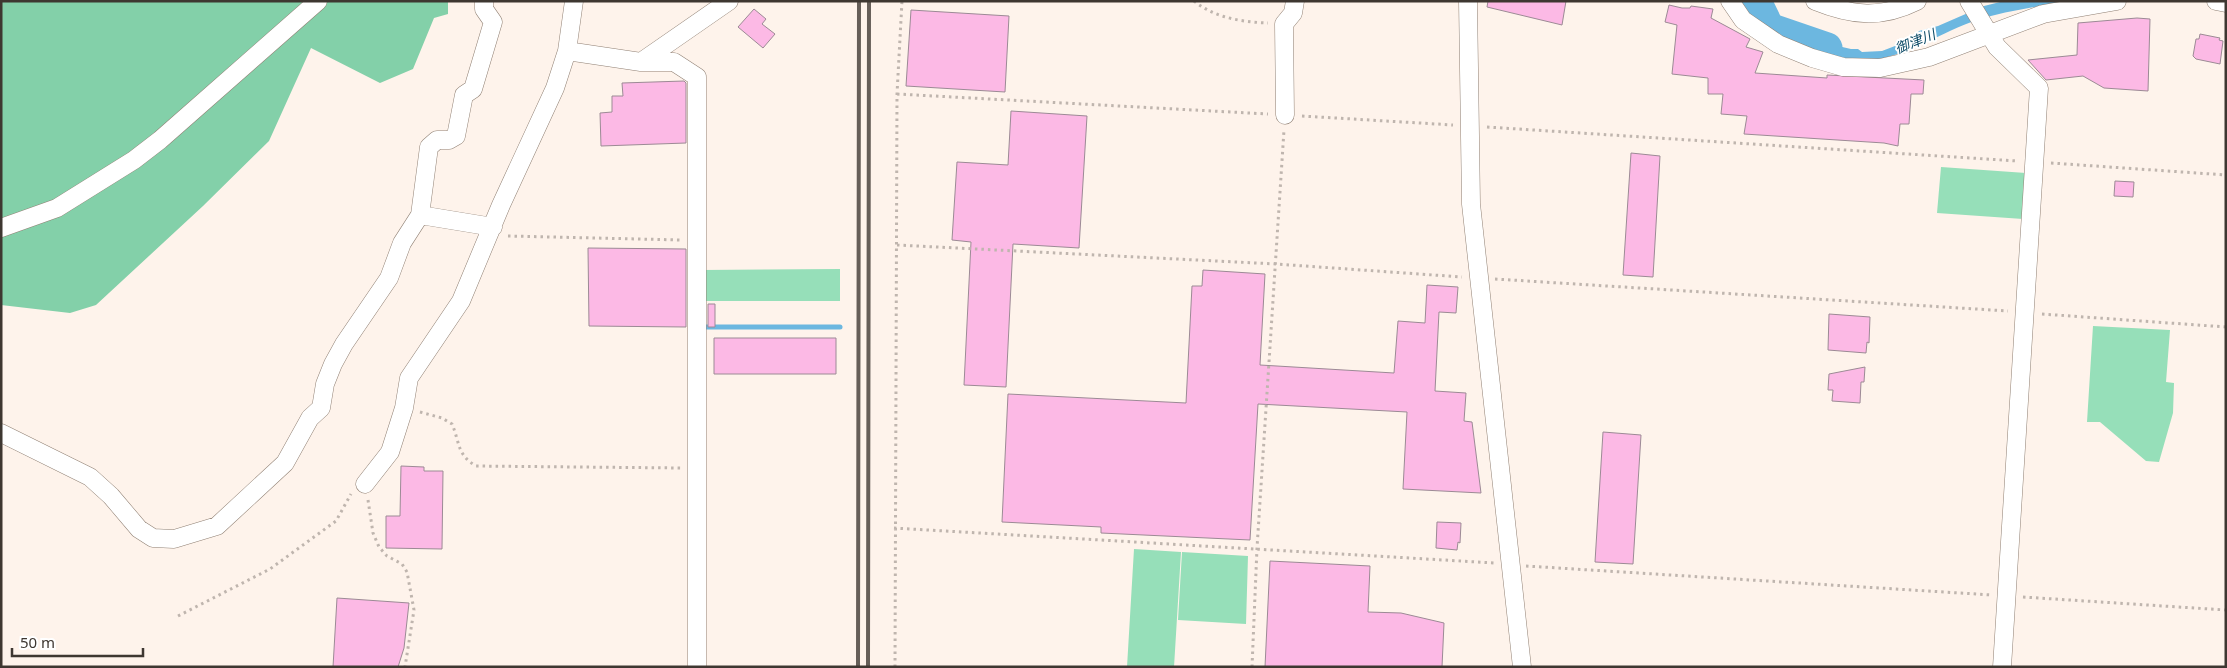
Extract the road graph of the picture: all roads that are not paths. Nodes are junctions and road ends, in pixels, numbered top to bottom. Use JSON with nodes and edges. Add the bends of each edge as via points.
{"nodes":[{"id":1,"x":318,"y":1,"type":"edge"},
{"id":2,"x":484,"y":1,"type":"edge"},
{"id":3,"x":574,"y":1,"type":"edge"},
{"id":4,"x":729,"y":1,"type":"edge"},
{"id":5,"x":1295,"y":1,"type":"edge"},
{"id":6,"x":1468,"y":1,"type":"edge"},
{"id":7,"x":1730,"y":1,"type":"edge"},
{"id":8,"x":1815,"y":1,"type":"edge"},
{"id":9,"x":1917,"y":1,"type":"edge"},
{"id":10,"x":1969,"y":1,"type":"edge"},
{"id":11,"x":2117,"y":1,"type":"edge"},
{"id":12,"x":2216,"y":1,"type":"edge"},
{"id":13,"x":2226,"y":3,"type":"edge"},
{"id":14,"x":1987,"y":31,"type":"junction"},
{"id":15,"x":567,"y":51,"type":"junction"},
{"id":16,"x":641,"y":62,"type":"junction"},
{"id":17,"x":1285,"y":115,"type":"road end"},
{"id":18,"x":420,"y":215,"type":"junction"},
{"id":19,"x":1,"y":228,"type":"edge"},
{"id":20,"x":491,"y":232,"type":"junction"},
{"id":21,"x":1,"y":433,"type":"edge"},
{"id":22,"x":365,"y":484,"type":"road end"},
{"id":23,"x":696,"y":667,"type":"edge"},
{"id":24,"x":1522,"y":667,"type":"edge"},
{"id":25,"x":2002,"y":667,"type":"edge"}],
"edges":[{"from":1,"to":19,"type":"street","via":[[134,160],[57,208]]},
{"from":2,"to":18,"type":"street","via":[[484,9],[493,22],[485,51],[473,89],[464,95],[456,136],[437,140],[429,147]]},
{"from":3,"to":15,"type":"street"},
{"from":4,"to":16,"type":"street"},
{"from":5,"to":17,"type":"street","via":[[1293,12],[1284,24]]},
{"from":6,"to":24,"type":"street","via":[[1471,204]]},
{"from":7,"to":14,"type":"street","via":[[1743,20],[1778,44],[1843,67],[1880,68],[1929,57]]},
{"from":8,"to":9,"type":"street","via":[[1847,12],[1875,14],[1897,11]]},
{"from":10,"to":14,"type":"street"},
{"from":11,"to":14,"type":"street","via":[[2043,14]]},
{"from":12,"to":13,"type":"street"},
{"from":14,"to":25,"type":"street","via":[[1998,47],[2039,88]]},
{"from":15,"to":16,"type":"street"},
{"from":15,"to":20,"type":"street","via":[[555,88]]},
{"from":16,"to":23,"type":"street","via":[[674,62],[697,76]]},
{"from":18,"to":20,"type":"street"},
{"from":18,"to":21,"type":"street","via":[[402,243],[389,278],[333,364],[321,408],[310,418],[285,462],[217,526],[174,539],[153,538],[139,529],[90,477]]},
{"from":20,"to":22,"type":"street","via":[[461,301],[409,378],[404,408],[390,452]]}]}
